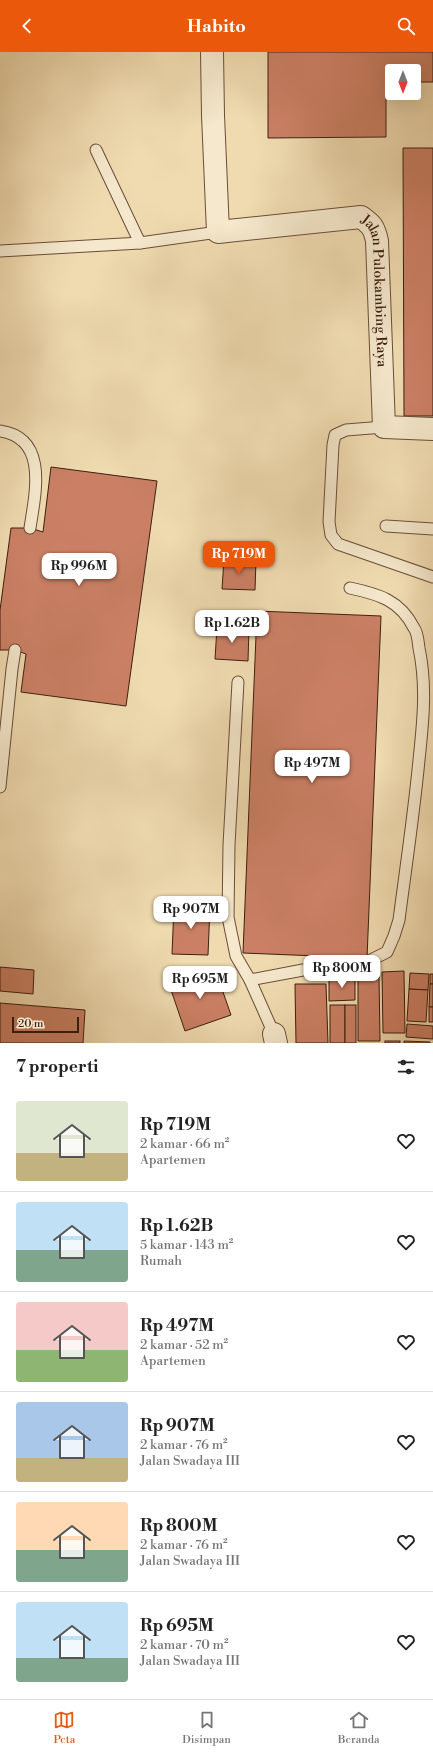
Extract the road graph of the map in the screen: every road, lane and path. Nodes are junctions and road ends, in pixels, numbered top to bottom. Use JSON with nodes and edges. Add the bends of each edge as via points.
{"nodes":[{"id":1,"x":212,"y":52,"type":"edge"},
{"id":2,"x":96,"y":150,"type":"dead end"},
{"id":3,"x":218,"y":232,"type":"junction"},
{"id":4,"x":140,"y":243,"type":"junction"},
{"id":5,"x":0,"y":251,"type":"edge"},
{"id":6,"x":384,"y":428,"type":"junction"},
{"id":7,"x":433,"y":429,"type":"edge"},
{"id":8,"x":0,"y":431,"type":"edge"},
{"id":9,"x":386,"y":526,"type":"dead end"},
{"id":10,"x":30,"y":528,"type":"dead end"},
{"id":11,"x":433,"y":529,"type":"edge"},
{"id":12,"x":433,"y":577,"type":"edge"},
{"id":13,"x":350,"y":588,"type":"dead end"},
{"id":14,"x":15,"y":650,"type":"dead end"},
{"id":15,"x":238,"y":682,"type":"dead end"},
{"id":16,"x":0,"y":787,"type":"edge"},
{"id":17,"x":250,"y":980,"type":"junction"},
{"id":18,"x":275,"y":1038,"type":"edge"}],
"edges":[{"from":1,"to":3,"type":"street"},
{"from":2,"to":4,"type":"lane"},
{"from":3,"to":4,"type":"lane"},
{"from":3,"to":6,"type":"street","name":"Jalan Pulokambing Raya","via":[[361,217],[374,229],[377,241]]},
{"from":4,"to":5,"type":"lane"},
{"from":6,"to":7,"type":"street"},
{"from":6,"to":12,"type":"lane","via":[[346,430],[335,435],[329,522],[331,535],[338,544]]},
{"from":8,"to":10,"type":"lane","via":[[8,432],[22,440],[34,458],[36,481]]},
{"from":9,"to":11,"type":"lane"},
{"from":13,"to":17,"type":"lane","via":[[390,600],[404,613],[415,629],[424,668],[424,706],[414,813],[399,920],[387,952],[369,961]]},
{"from":14,"to":16,"type":"lane"},
{"from":15,"to":17,"type":"lane","via":[[229,845],[228,916],[236,956]]},
{"from":17,"to":18,"type":"lane"}]}
